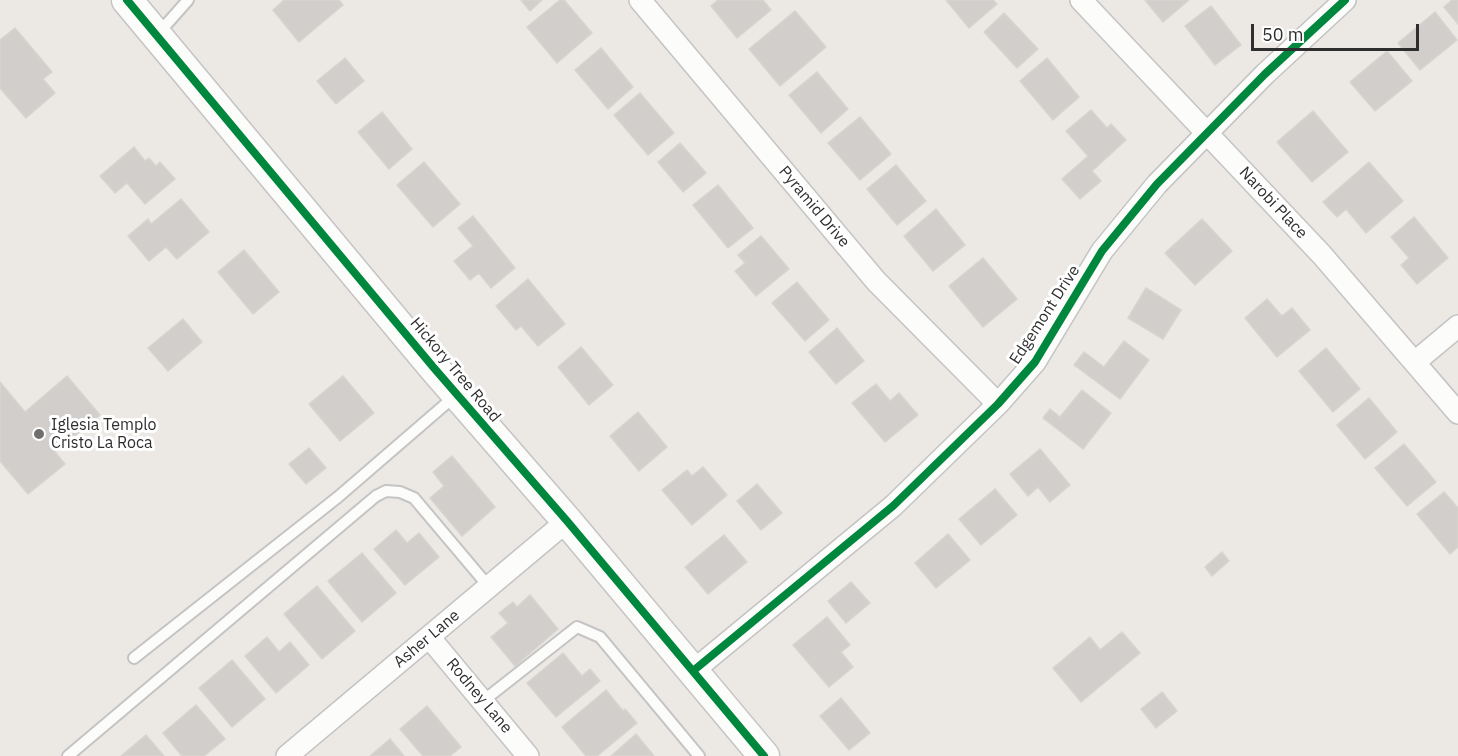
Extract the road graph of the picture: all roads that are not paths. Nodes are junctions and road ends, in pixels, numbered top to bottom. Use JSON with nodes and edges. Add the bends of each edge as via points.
{"nodes":[{"id":1,"x":127,"y":0,"type":"edge"},
{"id":2,"x":188,"y":0,"type":"edge"},
{"id":3,"x":640,"y":0,"type":"edge"},
{"id":4,"x":1081,"y":0,"type":"edge"},
{"id":5,"x":1346,"y":0,"type":"edge"},
{"id":6,"x":157,"y":35,"type":"junction"},
{"id":7,"x":1208,"y":134,"type":"junction"},
{"id":8,"x":1458,"y":326,"type":"edge"},
{"id":9,"x":1415,"y":362,"type":"junction"},
{"id":10,"x":457,"y":394,"type":"junction"},
{"id":11,"x":998,"y":404,"type":"junction"},
{"id":12,"x":1458,"y":413,"type":"edge"},
{"id":13,"x":567,"y":521,"type":"junction"},
{"id":14,"x":489,"y":586,"type":"junction"},
{"id":15,"x":429,"y":637,"type":"junction"},
{"id":16,"x":134,"y":658,"type":"dead end"},
{"id":17,"x":693,"y":671,"type":"junction"},
{"id":18,"x":483,"y":701,"type":"junction"},
{"id":19,"x":525,"y":755,"type":"edge"},
{"id":20,"x":68,"y":756,"type":"edge"},
{"id":21,"x":287,"y":756,"type":"edge"},
{"id":22,"x":699,"y":756,"type":"edge"},
{"id":23,"x":764,"y":756,"type":"edge"}],
"edges":[{"from":1,"to":6,"type":"street","name":"Hickory Tree Road"},
{"from":2,"to":6,"type":"lane"},
{"from":3,"to":11,"type":"street","name":"Pyramid Drive","via":[[876,281]]},
{"from":4,"to":7,"type":"street","name":"Narobi Place"},
{"from":5,"to":7,"type":"street","name":"Edgemont Drive","via":[[1265,74]]},
{"from":6,"to":10,"type":"street","name":"Hickory Tree Road"},
{"from":7,"to":9,"type":"street","name":"Narobi Place","via":[[1322,255]]},
{"from":7,"to":11,"type":"street","name":"Edgemont Drive","via":[[1157,184],[1102,251],[1035,362]]},
{"from":8,"to":9,"type":"street"},
{"from":9,"to":12,"type":"street","name":"Narobi Place"},
{"from":10,"to":13,"type":"street","name":"Hickory Tree Road"},
{"from":10,"to":16,"type":"lane","via":[[338,497]]},
{"from":11,"to":17,"type":"street","name":"Edgemont Drive","via":[[893,506]]},
{"from":13,"to":14,"type":"street","name":"Asher Lane"},
{"from":13,"to":17,"type":"street","name":"Hickory Tree Road"},
{"from":14,"to":15,"type":"street","name":"Asher Lane"},
{"from":14,"to":20,"type":"lane","via":[[414,498],[386,491]]},
{"from":15,"to":18,"type":"street","name":"Rodney Lane"},
{"from":15,"to":21,"type":"street","name":"Asher Lane"},
{"from":17,"to":23,"type":"street","name":"Hickory Tree Road"},
{"from":18,"to":19,"type":"street","name":"Rodney Lane"},
{"from":18,"to":22,"type":"lane","via":[[577,627],[600,637]]}]}
